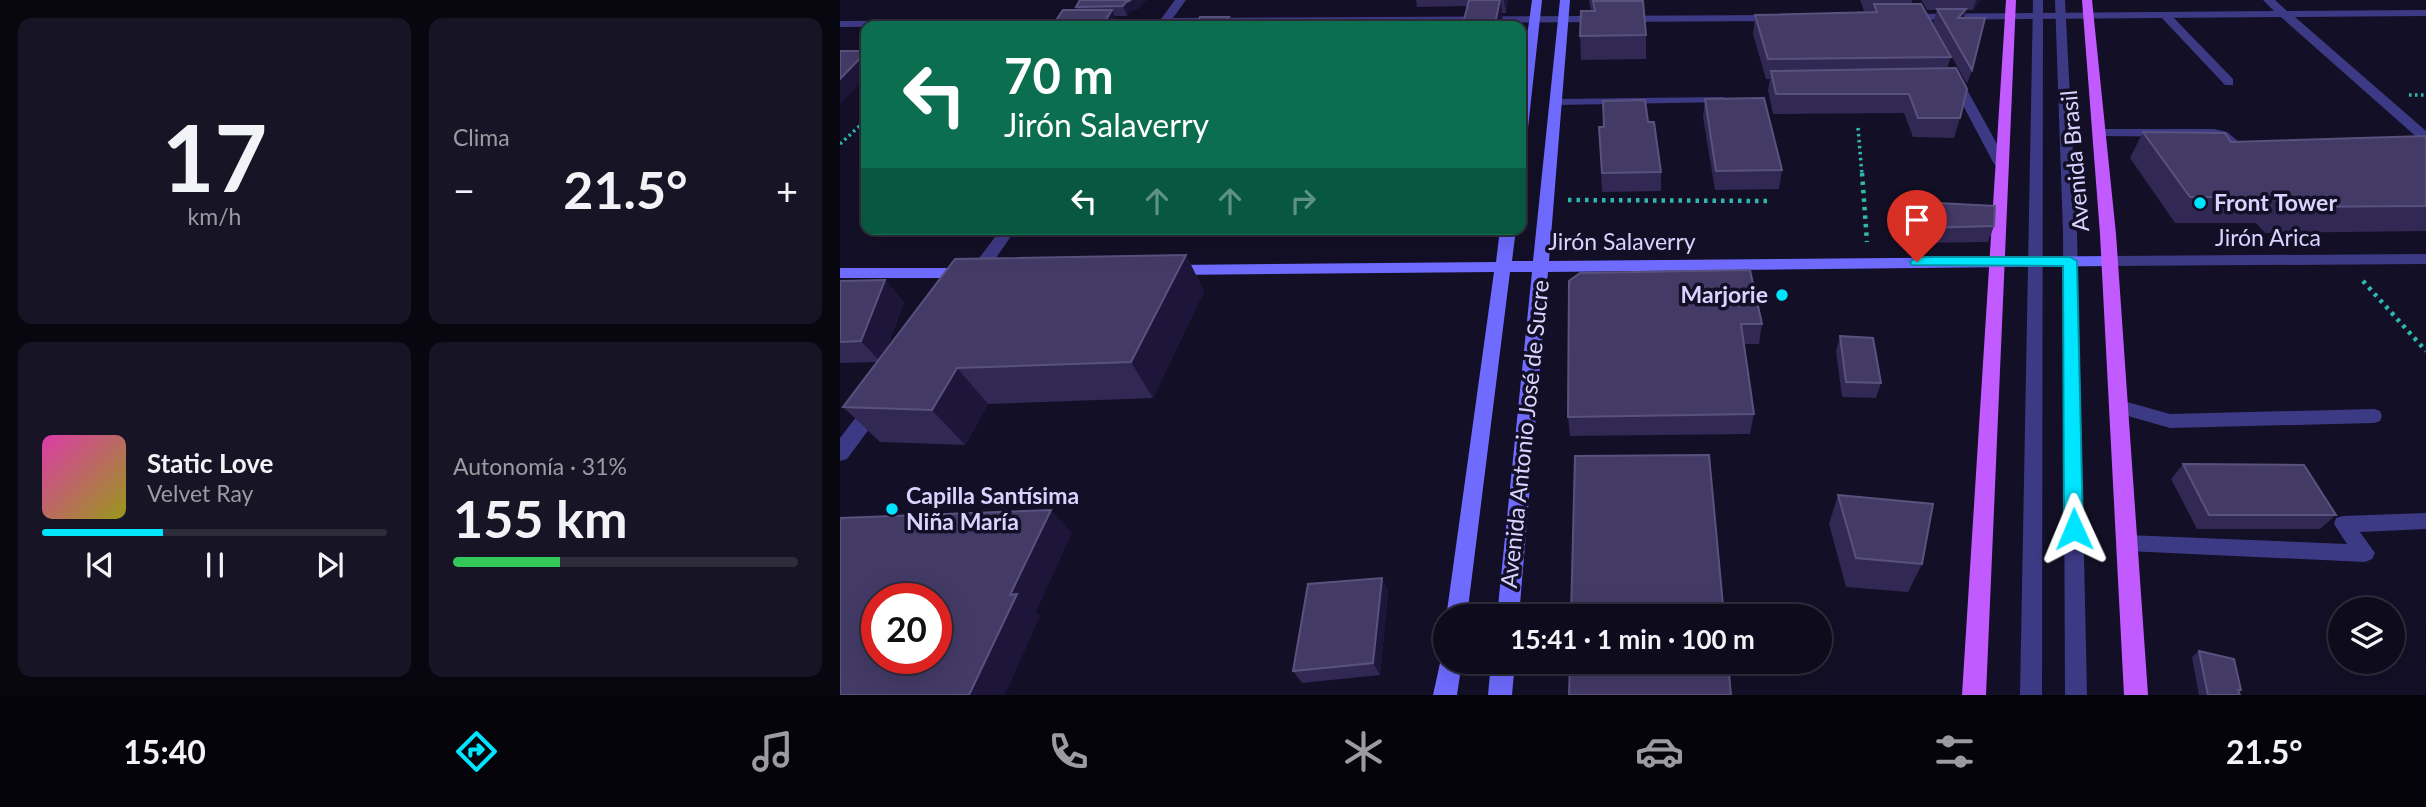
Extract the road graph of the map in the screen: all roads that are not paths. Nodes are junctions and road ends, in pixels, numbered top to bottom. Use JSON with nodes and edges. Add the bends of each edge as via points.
{"nodes":[{"id":1,"x":1181,"y":0,"type":"edge"},
{"id":2,"x":1537,"y":0,"type":"edge"},
{"id":3,"x":1565,"y":0,"type":"edge"},
{"id":4,"x":1913,"y":0,"type":"edge"},
{"id":5,"x":2038,"y":0,"type":"edge"},
{"id":6,"x":2060,"y":0,"type":"edge"},
{"id":7,"x":2087,"y":0,"type":"edge"},
{"id":8,"x":2268,"y":0,"type":"edge"},
{"id":9,"x":2010,"y":8,"type":"edge"},
{"id":10,"x":2426,"y":13,"type":"edge"},
{"id":11,"x":2284,"y":14,"type":"junction"},
{"id":12,"x":2165,"y":15,"type":"junction"},
{"id":13,"x":2038,"y":16,"type":"junction"},
{"id":14,"x":2061,"y":16,"type":"junction"},
{"id":15,"x":2088,"y":16,"type":"junction"},
{"id":16,"x":1897,"y":17,"type":"edge"},
{"id":17,"x":1793,"y":18,"type":"edge"},
{"id":18,"x":1535,"y":19,"type":"junction"},
{"id":19,"x":1564,"y":19,"type":"junction"},
{"id":20,"x":1165,"y":21,"type":"edge"},
{"id":21,"x":1386,"y":21,"type":"edge"},
{"id":22,"x":1925,"y":22,"type":"junction"},
{"id":23,"x":840,"y":24,"type":"edge"},
{"id":24,"x":861,"y":24,"type":"edge"},
{"id":25,"x":1945,"y":60,"type":"edge"},
{"id":26,"x":2229,"y":82,"type":"dead end"},
{"id":27,"x":1526,"y":89,"type":"edge"},
{"id":28,"x":1732,"y":100,"type":"edge"},
{"id":29,"x":1556,"y":102,"type":"junction"},
{"id":30,"x":2100,"y":133,"type":"junction"},
{"id":31,"x":2426,"y":138,"type":"edge"},
{"id":32,"x":2234,"y":144,"type":"edge"},
{"id":33,"x":2000,"y":162,"type":"junction"},
{"id":34,"x":1004,"y":235,"type":"edge"},
{"id":35,"x":1507,"y":235,"type":"edge"},
{"id":36,"x":2426,"y":259,"type":"edge"},
{"id":37,"x":2037,"y":261,"type":"junction"},
{"id":38,"x":2070,"y":261,"type":"junction"},
{"id":39,"x":2110,"y":261,"type":"junction"},
{"id":40,"x":1996,"y":262,"type":"junction"},
{"id":41,"x":1503,"y":265,"type":"junction"},
{"id":42,"x":1542,"y":265,"type":"junction"},
{"id":43,"x":1157,"y":270,"type":"edge"},
{"id":44,"x":1004,"y":272,"type":"edge"},
{"id":45,"x":840,"y":273,"type":"edge"},
{"id":46,"x":976,"y":273,"type":"junction"},
{"id":47,"x":960,"y":294,"type":"edge"},
{"id":48,"x":888,"y":389,"type":"edge"},
{"id":49,"x":2120,"y":407,"type":"junction"},
{"id":50,"x":2374,"y":416,"type":"dead end"},
{"id":51,"x":840,"y":453,"type":"edge"},
{"id":52,"x":2426,"y":521,"type":"edge"},
{"id":53,"x":2127,"y":543,"type":"junction"},
{"id":54,"x":1458,"y":604,"type":"edge"},
{"id":55,"x":1509,"y":604,"type":"edge"},
{"id":56,"x":1448,"y":674,"type":"edge"},
{"id":57,"x":1502,"y":674,"type":"edge"},
{"id":58,"x":1445,"y":695,"type":"edge"},
{"id":59,"x":1500,"y":695,"type":"edge"},
{"id":60,"x":1973,"y":695,"type":"edge"},
{"id":61,"x":2031,"y":695,"type":"edge"},
{"id":62,"x":2076,"y":695,"type":"edge"},
{"id":63,"x":2136,"y":695,"type":"edge"}],
"edges":[{"from":1,"to":20,"type":"street"},
{"from":2,"to":18,"type":"main road"},
{"from":3,"to":19,"type":"main road","name":"Avenida Antonio José de Sucre"},
{"from":4,"to":22,"type":"street"},
{"from":5,"to":13,"type":"lane","name":"Avenida Brasil"},
{"from":6,"to":14,"type":"lane","name":"Avenida Brasil"},
{"from":7,"to":15,"type":"main road","name":"Avenida Brasil"},
{"from":8,"to":11,"type":"street"},
{"from":9,"to":13,"type":"street"},
{"from":9,"to":22,"type":"street"},
{"from":9,"to":33,"type":"main road"},
{"from":10,"to":11,"type":"street"},
{"from":11,"to":12,"type":"street"},
{"from":11,"to":31,"type":"street"},
{"from":12,"to":15,"type":"street"},
{"from":12,"to":26,"type":"street"},
{"from":13,"to":14,"type":"street"},
{"from":13,"to":37,"type":"lane","name":"Avenida Brasil"},
{"from":14,"to":15,"type":"street"},
{"from":14,"to":38,"type":"lane","name":"Avenida Brasil"},
{"from":15,"to":30,"type":"main road","name":"Avenida Brasil"},
{"from":16,"to":22,"type":"street"},
{"from":17,"to":19,"type":"street"},
{"from":18,"to":19,"type":"street"},
{"from":18,"to":21,"type":"street"},
{"from":18,"to":27,"type":"main road"},
{"from":19,"to":29,"type":"main road","name":"Avenida Antonio José de Sucre"},
{"from":23,"to":24,"type":"street"},
{"from":25,"to":33,"type":"street","via":[[1950,82]]},
{"from":28,"to":29,"type":"lane"},
{"from":29,"to":42,"type":"main road","name":"Avenida Antonio José de Sucre"},
{"from":30,"to":32,"type":"lane","via":[[2214,133]]},
{"from":30,"to":39,"type":"main road","name":"Avenida Brasil"},
{"from":33,"to":40,"type":"main road"},
{"from":34,"to":46,"type":"street"},
{"from":35,"to":41,"type":"main road","name":"Avenida Antonio José de Sucre"},
{"from":36,"to":39,"type":"street","name":"Jirón Arica"},
{"from":37,"to":38,"type":"main road","name":"Jirón Salaverry"},
{"from":37,"to":40,"type":"main road","name":"Jirón Salaverry"},
{"from":37,"to":61,"type":"lane","name":"Avenida Brasil"},
{"from":38,"to":39,"type":"main road","name":"Jirón Salaverry"},
{"from":38,"to":62,"type":"lane","name":"Avenida Brasil"},
{"from":39,"to":49,"type":"main road","name":"Avenida Brasil"},
{"from":40,"to":42,"type":"main road","name":"Jirón Salaverry"},
{"from":40,"to":60,"type":"main road"},
{"from":41,"to":42,"type":"main road","name":"Jirón Salaverry"},
{"from":41,"to":43,"type":"main road","name":"Jirón Salaverry"},
{"from":41,"to":54,"type":"main road","name":"Avenida Antonio José de Sucre"},
{"from":42,"to":55,"type":"main road","name":"Avenida Antonio José de Sucre"},
{"from":44,"to":46,"type":"main road"},
{"from":45,"to":46,"type":"main road"},
{"from":46,"to":47,"type":"street"},
{"from":48,"to":51,"type":"street"},
{"from":49,"to":50,"type":"lane","via":[[2171,421]]},
{"from":49,"to":53,"type":"main road","name":"Avenida Brasil"},
{"from":52,"to":53,"type":"lane","via":[[2343,524],[2365,553]]},
{"from":53,"to":63,"type":"main road","name":"Avenida Brasil"},
{"from":56,"to":58,"type":"main road"},
{"from":57,"to":59,"type":"main road"}]}
